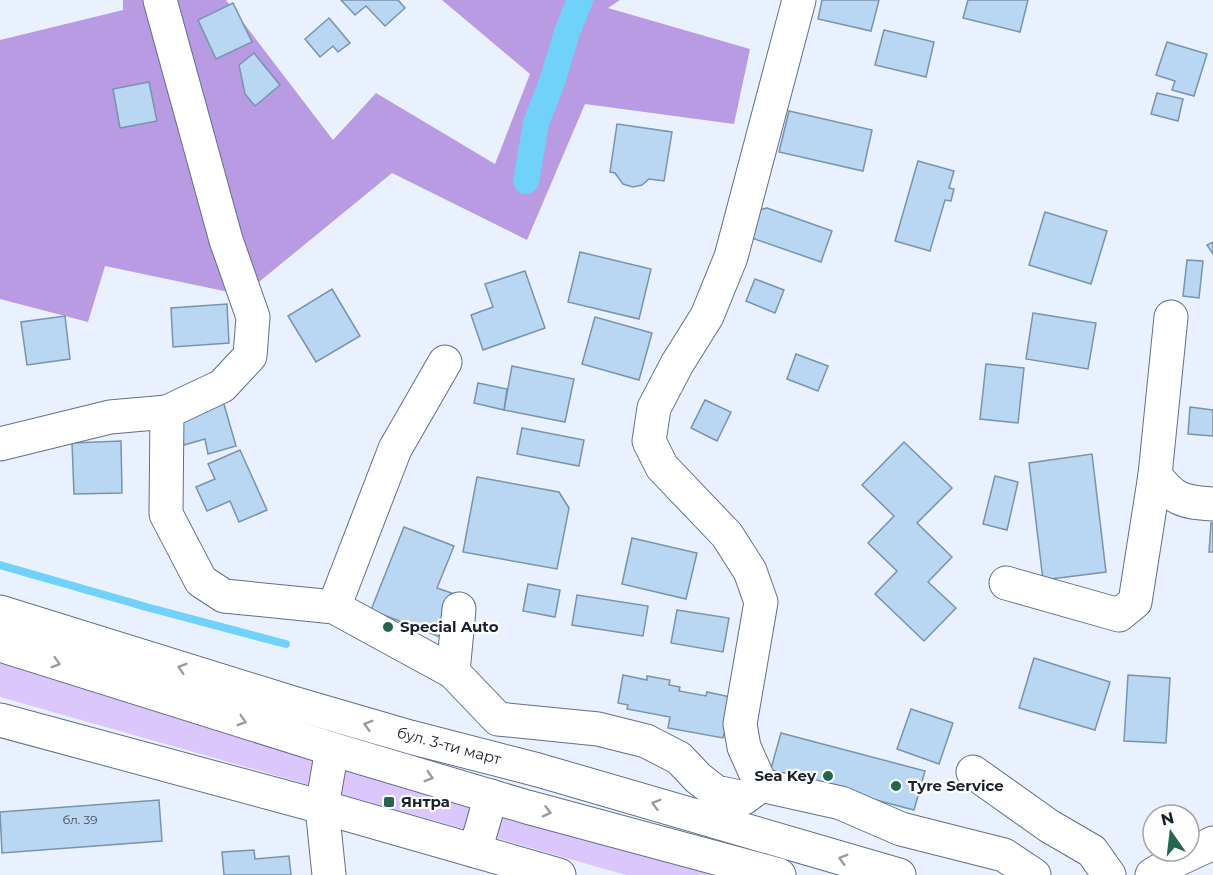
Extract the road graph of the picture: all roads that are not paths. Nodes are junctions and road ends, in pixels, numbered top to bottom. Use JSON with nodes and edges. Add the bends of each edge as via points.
{"nodes":[{"id":1,"x":160,"y":0,"type":"edge"},
{"id":2,"x":799,"y":0,"type":"edge"},
{"id":3,"x":1171,"y":316,"type":"dead end"},
{"id":4,"x":445,"y":362,"type":"dead end"},
{"id":5,"x":167,"y":412,"type":"junction"},
{"id":6,"x":0,"y":444,"type":"edge"},
{"id":7,"x":1155,"y":475,"type":"junction"},
{"id":8,"x":1213,"y":504,"type":"edge"},
{"id":9,"x":1005,"y":584,"type":"dead end"},
{"id":10,"x":334,"y":607,"type":"junction"},
{"id":11,"x":459,"y":609,"type":"dead end"},
{"id":12,"x":0,"y":612,"type":"edge"},
{"id":13,"x":0,"y":645,"type":"edge"},
{"id":14,"x":453,"y":672,"type":"junction"},
{"id":15,"x":498,"y":719,"type":"junction"},
{"id":16,"x":0,"y":720,"type":"edge"},
{"id":17,"x":332,"y":749,"type":"junction"},
{"id":18,"x":486,"y":756,"type":"junction"},
{"id":19,"x":973,"y":772,"type":"dead end"},
{"id":20,"x":761,"y":785,"type":"junction"},
{"id":21,"x":491,"y":796,"type":"junction"},
{"id":22,"x":322,"y":807,"type":"junction"},
{"id":23,"x":1213,"y":843,"type":"edge"},
{"id":24,"x":475,"y":851,"type":"junction"},
{"id":25,"x":329,"y":875,"type":"edge"},
{"id":26,"x":559,"y":875,"type":"edge"},
{"id":27,"x":779,"y":875,"type":"edge"},
{"id":28,"x":899,"y":875,"type":"edge"},
{"id":29,"x":1034,"y":875,"type":"edge"},
{"id":30,"x":1109,"y":875,"type":"edge"},
{"id":31,"x":1152,"y":875,"type":"edge"}],
"edges":[{"from":1,"to":5,"type":"street","via":[[226,240],[253,318],[250,356],[222,386]]},
{"from":2,"to":20,"type":"street","via":[[731,257],[707,316],[654,408],[649,441],[662,467],[728,535],[750,571],[761,602],[740,724],[744,747]]},
{"from":3,"to":7,"type":"street"},
{"from":4,"to":10,"type":"street","via":[[395,449]]},
{"from":5,"to":6,"type":"street","via":[[110,417]]},
{"from":5,"to":10,"type":"street","via":[[166,514],[201,581],[224,596]]},
{"from":7,"to":8,"type":"street","via":[[1167,492],[1184,501]]},
{"from":7,"to":9,"type":"street","via":[[1135,602],[1119,615]]},
{"from":10,"to":14,"type":"street"},
{"from":11,"to":14,"type":"street"},
{"from":18,"to":12,"type":"street","name":"бул. 3-ти март","one_way":true,"via":[[292,703]]},
{"from":13,"to":17,"type":"street","one_way":true},
{"from":14,"to":15,"type":"street"},
{"from":15,"to":18,"type":"street"},
{"from":15,"to":20,"type":"street","via":[[598,729],[646,741],[679,758],[716,792],[744,798]]},
{"from":16,"to":22,"type":"street"},
{"from":17,"to":21,"type":"street","one_way":true},
{"from":17,"to":22,"type":"street"},
{"from":28,"to":18,"type":"street","name":"бул. 3-ти март","one_way":true},
{"from":19,"to":30,"type":"street","via":[[1092,851]]},
{"from":20,"to":29,"type":"street","via":[[841,803],[901,829],[1004,855]]},
{"from":21,"to":24,"type":"street"},
{"from":21,"to":27,"type":"street","one_way":true},
{"from":22,"to":24,"type":"street"},
{"from":22,"to":25,"type":"street"},
{"from":23,"to":31,"type":"street"},
{"from":24,"to":26,"type":"street"}]}
